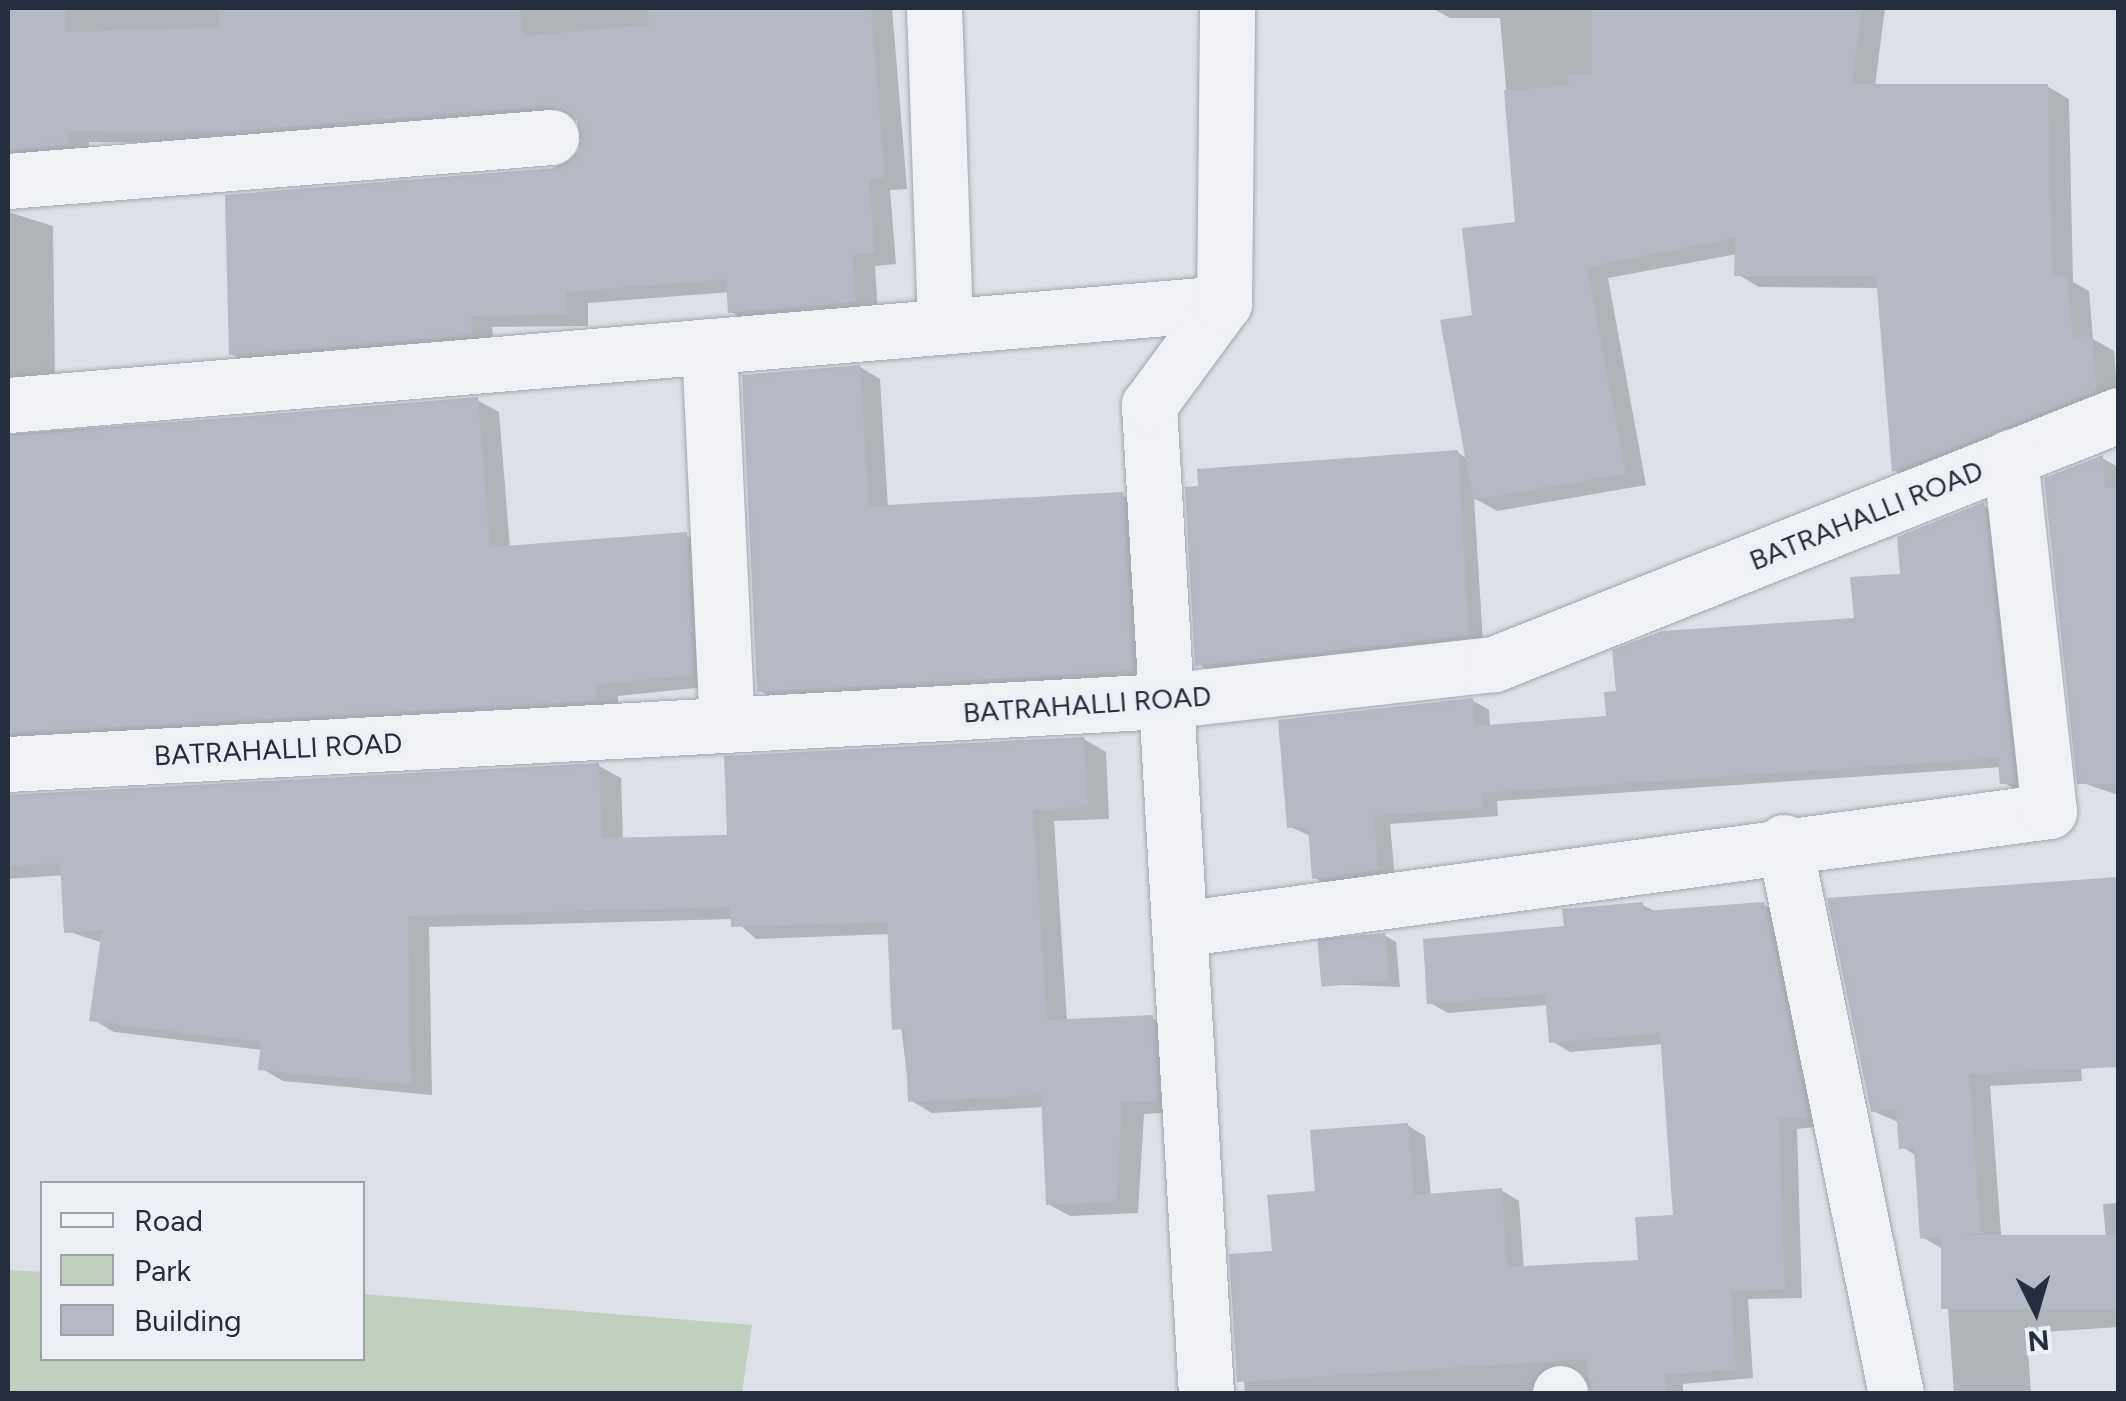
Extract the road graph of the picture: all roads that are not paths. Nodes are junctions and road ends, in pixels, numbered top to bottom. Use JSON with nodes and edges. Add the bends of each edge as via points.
{"nodes":[{"id":1,"x":934,"y":8,"type":"edge"},
{"id":2,"x":1227,"y":8,"type":"edge"},
{"id":3,"x":552,"y":136,"type":"dead end"},
{"id":4,"x":8,"y":181,"type":"edge"},
{"id":5,"x":1224,"y":303,"type":"junction"},
{"id":6,"x":945,"y":326,"type":"junction"},
{"id":7,"x":709,"y":346,"type":"junction"},
{"id":8,"x":8,"y":404,"type":"edge"},
{"id":9,"x":2118,"y":415,"type":"edge"},
{"id":10,"x":2010,"y":457,"type":"junction"},
{"id":11,"x":1163,"y":701,"type":"junction"},
{"id":12,"x":726,"y":725,"type":"junction"},
{"id":13,"x":8,"y":764,"type":"edge"},
{"id":14,"x":1784,"y":842,"type":"junction"},
{"id":15,"x":1179,"y":929,"type":"junction"},
{"id":16,"x":1206,"y":1394,"type":"edge"},
{"id":17,"x":1896,"y":1394,"type":"edge"}],
"edges":[{"from":1,"to":6,"type":"street"},
{"from":2,"to":5,"type":"street"},
{"from":3,"to":4,"type":"street"},
{"from":5,"to":6,"type":"street"},
{"from":5,"to":11,"type":"street","via":[[1149,405]]},
{"from":6,"to":7,"type":"street"},
{"from":7,"to":8,"type":"street"},
{"from":7,"to":12,"type":"street"},
{"from":9,"to":10,"type":"street","name":"BATRAHALLI ROAD"},
{"from":10,"to":11,"type":"street","name":"BATRAHALLI ROAD","via":[[1494,664]]},
{"from":10,"to":14,"type":"street","via":[[2049,811]]},
{"from":11,"to":12,"type":"street","name":"BATRAHALLI ROAD"},
{"from":11,"to":15,"type":"street"},
{"from":12,"to":13,"type":"street","name":"BATRAHALLI ROAD"},
{"from":14,"to":15,"type":"street"},
{"from":14,"to":17,"type":"street"},
{"from":15,"to":16,"type":"street"}]}
